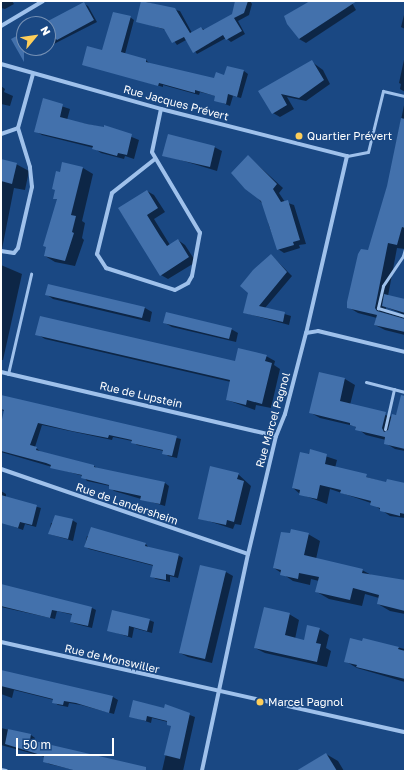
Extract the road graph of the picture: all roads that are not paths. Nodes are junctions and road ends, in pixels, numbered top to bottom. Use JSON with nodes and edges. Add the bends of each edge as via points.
{"nodes":[{"id":1,"x":43,"y":1,"type":"edge"},
{"id":2,"x":1,"y":26,"type":"edge"},
{"id":3,"x":1,"y":64,"type":"edge"},
{"id":4,"x":33,"y":74,"type":"junction"},
{"id":5,"x":405,"y":96,"type":"edge"},
{"id":6,"x":161,"y":109,"type":"junction"},
{"id":7,"x":18,"y":128,"type":"junction"},
{"id":8,"x":1,"y":134,"type":"edge"},
{"id":9,"x":347,"y":156,"type":"junction"},
{"id":10,"x":155,"y":159,"type":"junction"},
{"id":11,"x":405,"y":249,"type":"edge"},
{"id":12,"x":1,"y":251,"type":"edge"},
{"id":13,"x":31,"y":274,"type":"dead end"},
{"id":14,"x":405,"y":316,"type":"edge"},
{"id":15,"x":306,"y":333,"type":"junction"},
{"id":16,"x":405,"y":352,"type":"edge"},
{"id":17,"x":1,"y":372,"type":"edge"},
{"id":18,"x":8,"y":374,"type":"junction"},
{"id":19,"x":366,"y":382,"type":"dead end"},
{"id":20,"x":394,"y":390,"type":"junction"},
{"id":21,"x":405,"y":392,"type":"edge"},
{"id":22,"x":385,"y":429,"type":"dead end"},
{"id":23,"x":276,"y":436,"type":"junction"},
{"id":24,"x":1,"y":469,"type":"edge"},
{"id":25,"x":248,"y":554,"type":"junction"},
{"id":26,"x":1,"y":642,"type":"edge"},
{"id":27,"x":220,"y":690,"type":"junction"},
{"id":28,"x":405,"y":732,"type":"edge"},
{"id":29,"x":1,"y":770,"type":"edge"},
{"id":30,"x":6,"y":771,"type":"edge"},
{"id":31,"x":202,"y":771,"type":"edge"}],
"edges":[{"from":1,"to":2,"type":"street"},
{"from":3,"to":4,"type":"street","name":"Rue Jacques Prévert"},
{"from":4,"to":6,"type":"street","name":"Rue Jacques Prévert"},
{"from":4,"to":7,"type":"street"},
{"from":5,"to":9,"type":"lane","via":[[383,91],[368,152]]},
{"from":6,"to":9,"type":"street","name":"Rue Jacques Prévert"},
{"from":6,"to":10,"type":"street","via":[[152,145]]},
{"from":7,"to":8,"type":"street"},
{"from":7,"to":12,"type":"street","via":[[30,167],[32,187],[18,248],[10,253]]},
{"from":9,"to":15,"type":"street","name":"Rue Marcel Pagnol"},
{"from":10,"to":10,"type":"street","via":[[112,193],[97,254],[106,268],[175,290],[188,283],[192,276],[200,233]]},
{"from":11,"to":14,"type":"lane","via":[[383,286],[378,308]]},
{"from":13,"to":18,"type":"lane"},
{"from":15,"to":16,"type":"street","via":[[318,331]]},
{"from":15,"to":23,"type":"street","name":"Rue Marcel Pagnol","via":[[285,414]]},
{"from":17,"to":18,"type":"street","name":"Rue de Lupstein"},
{"from":18,"to":23,"type":"street","name":"Rue de Lupstein"},
{"from":19,"to":20,"type":"lane"},
{"from":20,"to":21,"type":"lane"},
{"from":20,"to":22,"type":"lane"},
{"from":23,"to":25,"type":"street","name":"Rue Marcel Pagnol"},
{"from":24,"to":25,"type":"street","name":"Rue de Landersheim"},
{"from":25,"to":27,"type":"street","name":"Rue Marcel Pagnol"},
{"from":26,"to":27,"type":"street","name":"Rue de Monswiller"},
{"from":27,"to":28,"type":"street","name":"Rue de Monswiller"},
{"from":27,"to":31,"type":"street","name":"Rue Marcel Pagnol"},
{"from":29,"to":30,"type":"street"}]}
